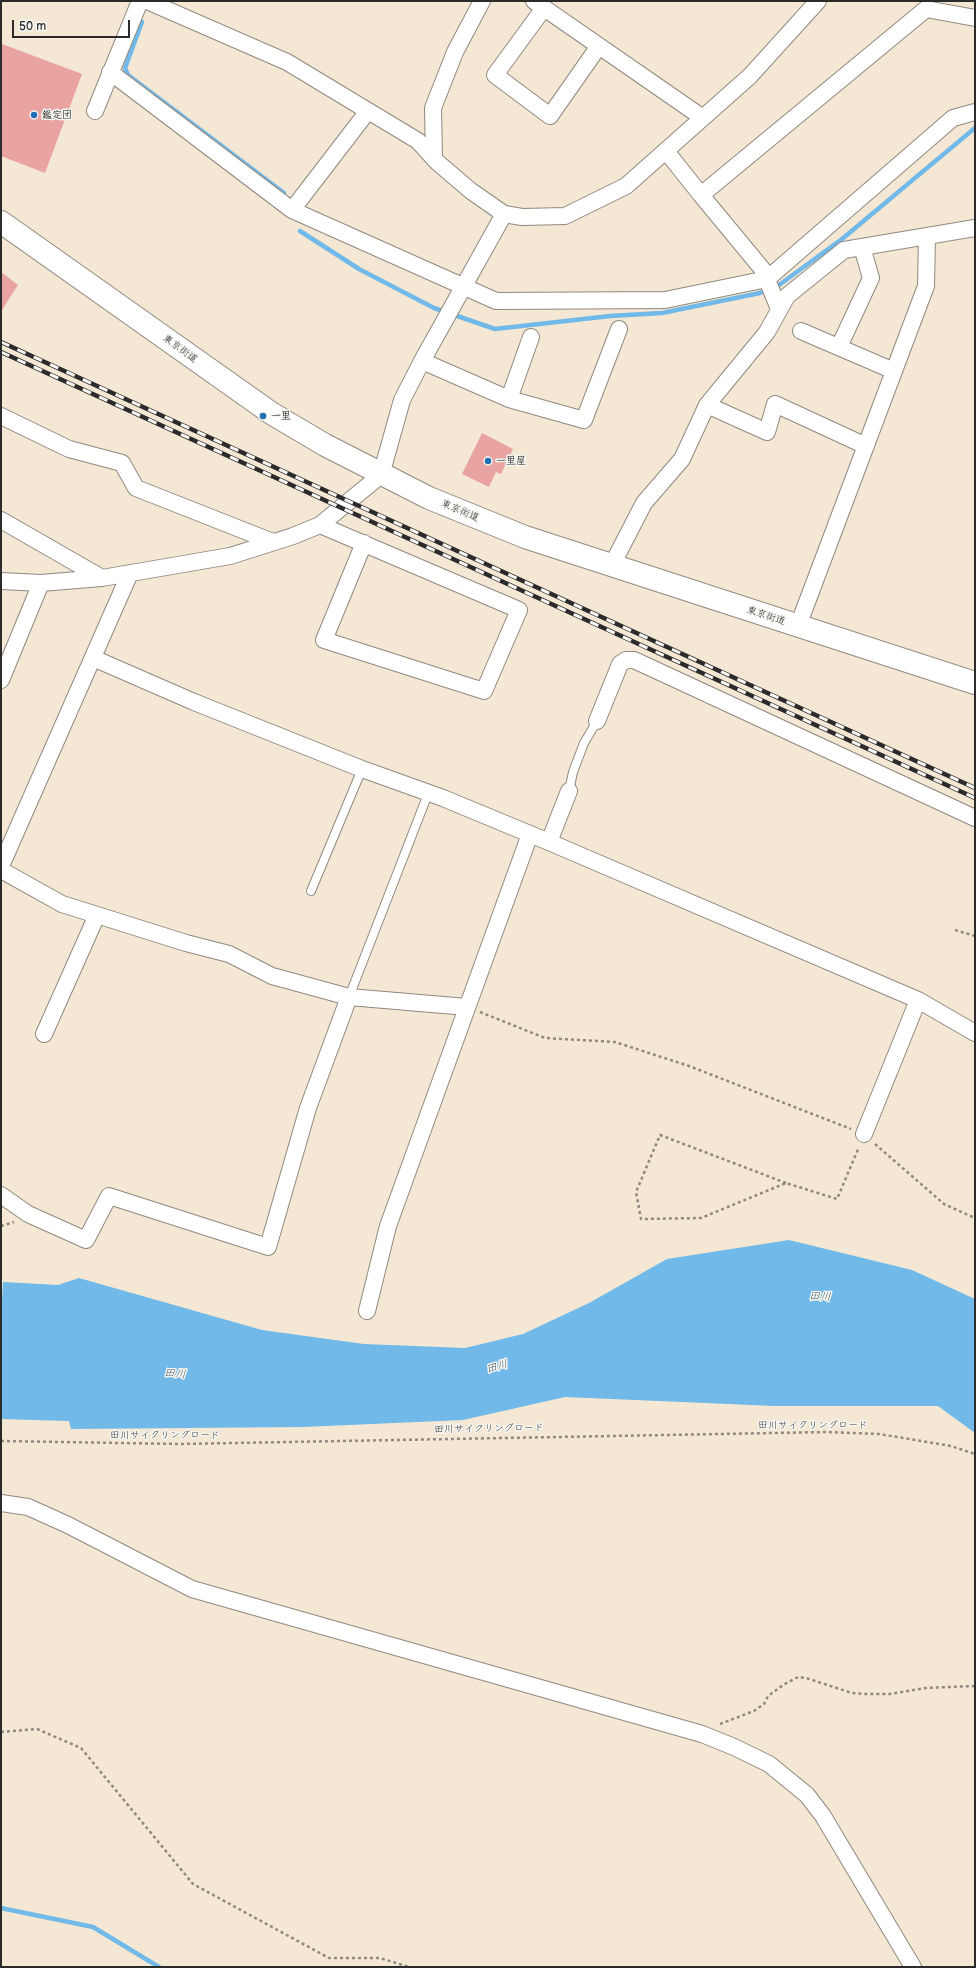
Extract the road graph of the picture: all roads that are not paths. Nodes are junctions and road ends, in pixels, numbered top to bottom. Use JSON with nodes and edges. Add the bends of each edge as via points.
{"nodes":[{"id":1,"x":140,"y":1,"type":"edge"},
{"id":2,"x":147,"y":1,"type":"edge"},
{"id":3,"x":482,"y":1,"type":"edge"},
{"id":4,"x":818,"y":1,"type":"edge"},
{"id":5,"x":539,"y":4,"type":"edge"},
{"id":6,"x":975,"y":18,"type":"edge"},
{"id":7,"x":599,"y":46,"type":"junction"},
{"id":8,"x":110,"y":72,"type":"junction"},
{"id":9,"x":95,"y":111,"type":"dead end"},
{"id":10,"x":368,"y":111,"type":"junction"},
{"id":11,"x":975,"y":112,"type":"edge"},
{"id":12,"x":703,"y":118,"type":"junction"},
{"id":13,"x":666,"y":150,"type":"junction"},
{"id":14,"x":434,"y":158,"type":"junction"},
{"id":15,"x":701,"y":195,"type":"junction"},
{"id":16,"x":292,"y":210,"type":"junction"},
{"id":17,"x":504,"y":214,"type":"junction"},
{"id":18,"x":1,"y":222,"type":"edge"},
{"id":19,"x":975,"y":228,"type":"edge"},
{"id":20,"x":927,"y":236,"type":"junction"},
{"id":21,"x":862,"y":247,"type":"junction"},
{"id":22,"x":768,"y":281,"type":"junction"},
{"id":23,"x":463,"y":287,"type":"junction"},
{"id":24,"x":778,"y":306,"type":"junction"},
{"id":25,"x":619,"y":329,"type":"dead end"},
{"id":26,"x":801,"y":331,"type":"dead end"},
{"id":27,"x":531,"y":337,"type":"dead end"},
{"id":28,"x":839,"y":347,"type":"junction"},
{"id":29,"x":422,"y":361,"type":"junction"},
{"id":30,"x":894,"y":371,"type":"junction"},
{"id":31,"x":509,"y":399,"type":"junction"},
{"id":32,"x":707,"y":405,"type":"junction"},
{"id":33,"x":1,"y":416,"type":"edge"},
{"id":34,"x":866,"y":446,"type":"junction"},
{"id":35,"x":381,"y":475,"type":"junction"},
{"id":36,"x":1,"y":520,"type":"edge"},
{"id":37,"x":320,"y":524,"type":"junction"},
{"id":38,"x":273,"y":542,"type":"junction"},
{"id":39,"x":364,"y":543,"type":"junction"},
{"id":40,"x":612,"y":565,"type":"junction"},
{"id":41,"x":130,"y":573,"type":"junction"},
{"id":42,"x":102,"y":578,"type":"junction"},
{"id":43,"x":1,"y":581,"type":"edge"},
{"id":44,"x":41,"y":583,"type":"junction"},
{"id":45,"x":798,"y":626,"type":"junction"},
{"id":46,"x":93,"y":658,"type":"junction"},
{"id":47,"x":1,"y":680,"type":"edge"},
{"id":48,"x":975,"y":682,"type":"edge"},
{"id":49,"x":597,"y":721,"type":"joint"},
{"id":50,"x":362,"y":769,"type":"junction"},
{"id":51,"x":568,"y":792,"type":"joint"},
{"id":52,"x":428,"y":794,"type":"junction"},
{"id":53,"x":975,"y":818,"type":"edge"},
{"id":54,"x":530,"y":834,"type":"junction"},
{"id":55,"x":549,"y":842,"type":"junction"},
{"id":56,"x":1,"y":866,"type":"edge"},
{"id":57,"x":1,"y":870,"type":"edge"},
{"id":58,"x":311,"y":891,"type":"dead end"},
{"id":59,"x":97,"y":915,"type":"junction"},
{"id":60,"x":349,"y":997,"type":"junction"},
{"id":61,"x":918,"y":1000,"type":"junction"},
{"id":62,"x":467,"y":1007,"type":"junction"},
{"id":63,"x":975,"y":1033,"type":"edge"},
{"id":64,"x":44,"y":1034,"type":"dead end"},
{"id":65,"x":864,"y":1134,"type":"road end"},
{"id":66,"x":1,"y":1196,"type":"edge"},
{"id":67,"x":367,"y":1311,"type":"dead end"},
{"id":68,"x":1,"y":1503,"type":"edge"},
{"id":69,"x":913,"y":1967,"type":"edge"}],
"edges":[{"from":1,"to":8,"type":"street"},
{"from":2,"to":10,"type":"street","via":[[287,62]]},
{"from":3,"to":14,"type":"street","via":[[455,52],[433,108]]},
{"from":4,"to":12,"type":"street","via":[[750,76]]},
{"from":5,"to":7,"type":"street"},
{"from":5,"to":7,"type":"street","via":[[495,75],[550,116]]},
{"from":6,"to":15,"type":"street","via":[[926,9]]},
{"from":7,"to":12,"type":"street"},
{"from":8,"to":9,"type":"street"},
{"from":8,"to":16,"type":"street"},
{"from":10,"to":14,"type":"street","via":[[418,141]]},
{"from":10,"to":16,"type":"street"},
{"from":11,"to":22,"type":"street","via":[[953,118]]},
{"from":12,"to":13,"type":"street"},
{"from":13,"to":15,"type":"street"},
{"from":13,"to":17,"type":"street","via":[[626,186],[564,216],[522,218]]},
{"from":14,"to":17,"type":"street","via":[[471,191]]},
{"from":15,"to":22,"type":"street","via":[[763,270]]},
{"from":16,"to":23,"type":"street"},
{"from":17,"to":23,"type":"street"},
{"from":18,"to":35,"type":"highway","name":"東京街道","via":[[271,412]]},
{"from":19,"to":20,"type":"street"},
{"from":20,"to":21,"type":"street"},
{"from":20,"to":30,"type":"street","via":[[926,286]]},
{"from":21,"to":24,"type":"street","via":[[844,250]]},
{"from":21,"to":28,"type":"street","via":[[871,278]]},
{"from":22,"to":23,"type":"street","via":[[666,300],[496,301]]},
{"from":22,"to":24,"type":"street"},
{"from":23,"to":29,"type":"street"},
{"from":24,"to":32,"type":"street","via":[[767,332]]},
{"from":25,"to":31,"type":"street","via":[[584,420]]},
{"from":26,"to":28,"type":"street"},
{"from":27,"to":31,"type":"street"},
{"from":28,"to":30,"type":"street"},
{"from":29,"to":31,"type":"street"},
{"from":29,"to":35,"type":"street","via":[[402,400]]},
{"from":30,"to":34,"type":"street"},
{"from":32,"to":34,"type":"street","via":[[767,432],[775,404]]},
{"from":32,"to":40,"type":"street","via":[[682,459],[644,503]]},
{"from":33,"to":38,"type":"street","via":[[69,449],[122,463],[136,488]]},
{"from":34,"to":45,"type":"street"},
{"from":35,"to":37,"type":"street"},
{"from":35,"to":40,"type":"highway","name":"東京街道","via":[[428,498],[524,537]]},
{"from":36,"to":42,"type":"street"},
{"from":37,"to":38,"type":"street"},
{"from":37,"to":39,"type":"street"},
{"from":38,"to":41,"type":"street","via":[[230,556]]},
{"from":39,"to":39,"type":"street","via":[[519,610],[484,691],[324,640]]},
{"from":40,"to":45,"type":"highway","name":"東京街道"},
{"from":41,"to":42,"type":"street"},
{"from":41,"to":46,"type":"street"},
{"from":42,"to":44,"type":"street"},
{"from":43,"to":44,"type":"street"},
{"from":44,"to":47,"type":"street"},
{"from":45,"to":48,"type":"highway","name":"東京街道"},
{"from":46,"to":50,"type":"street","via":[[194,702]]},
{"from":46,"to":56,"type":"street"},
{"from":49,"to":51,"type":"lane","via":[[584,743]]},
{"from":49,"to":53,"type":"street","via":[[620,664],[626,660],[634,660]]},
{"from":50,"to":52,"type":"street"},
{"from":50,"to":58,"type":"lane"},
{"from":51,"to":55,"type":"street"},
{"from":52,"to":54,"type":"street"},
{"from":52,"to":60,"type":"lane"},
{"from":54,"to":55,"type":"street"},
{"from":54,"to":62,"type":"street"},
{"from":55,"to":61,"type":"street"},
{"from":57,"to":59,"type":"street","via":[[62,904]]},
{"from":59,"to":60,"type":"street","via":[[229,954],[272,976]]},
{"from":59,"to":64,"type":"street"},
{"from":60,"to":62,"type":"street"},
{"from":60,"to":66,"type":"street","via":[[308,1108],[268,1247],[109,1196],[86,1240],[28,1214]]},
{"from":61,"to":63,"type":"street"},
{"from":61,"to":65,"type":"street"},
{"from":62,"to":67,"type":"street","via":[[388,1226]]},
{"from":68,"to":69,"type":"street","via":[[28,1507],[68,1525],[192,1589],[702,1734],[769,1764],[807,1796],[837,1837]]}]}
